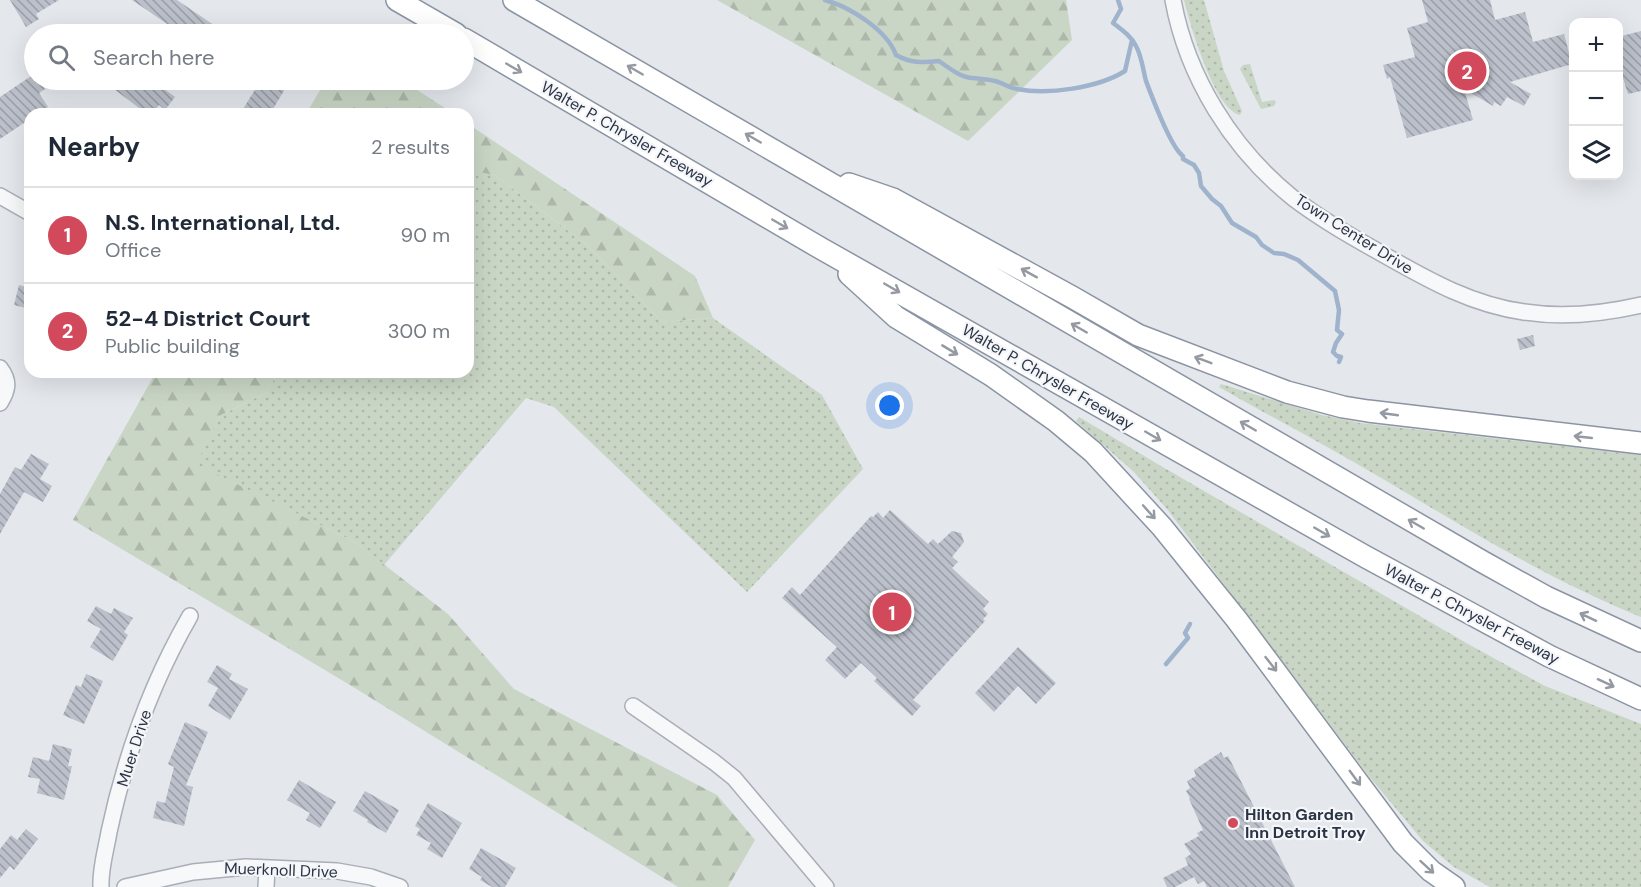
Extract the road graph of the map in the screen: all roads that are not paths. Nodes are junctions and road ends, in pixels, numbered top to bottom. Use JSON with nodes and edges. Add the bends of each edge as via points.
{"nodes":[{"id":1,"x":397,"y":0,"type":"edge"},
{"id":2,"x":514,"y":0,"type":"edge"},
{"id":3,"x":1173,"y":0,"type":"edge"},
{"id":4,"x":439,"y":24,"type":"edge"},
{"id":5,"x":474,"y":45,"type":"edge"},
{"id":6,"x":803,"y":168,"type":"junction"},
{"id":7,"x":0,"y":196,"type":"edge"},
{"id":8,"x":24,"y":210,"type":"edge"},
{"id":9,"x":822,"y":249,"type":"junction"},
{"id":10,"x":1641,"y":305,"type":"edge"},
{"id":11,"x":3,"y":371,"type":"edge"},
{"id":12,"x":0,"y":403,"type":"edge"},
{"id":13,"x":1641,"y":443,"type":"edge"},
{"id":14,"x":190,"y":616,"type":"dead end"},
{"id":15,"x":1641,"y":641,"type":"edge"},
{"id":16,"x":1641,"y":699,"type":"edge"},
{"id":17,"x":633,"y":706,"type":"dead end"},
{"id":18,"x":267,"y":868,"type":"junction"},
{"id":19,"x":101,"y":887,"type":"edge"},
{"id":20,"x":125,"y":887,"type":"edge"},
{"id":21,"x":266,"y":887,"type":"edge"},
{"id":22,"x":400,"y":887,"type":"edge"},
{"id":23,"x":826,"y":887,"type":"edge"},
{"id":24,"x":1454,"y":887,"type":"edge"}],
"edges":[{"from":1,"to":4,"type":"highway"},
{"from":6,"to":2,"type":"highway","one_way":true},
{"from":3,"to":10,"type":"street","name":"Town Center Drive","via":[[1191,60],[1226,126],[1264,172],[1310,210],[1424,278],[1484,303],[1525,313],[1563,315],[1603,313]]},
{"from":5,"to":9,"type":"highway","name":"Walter P. Chrysler Freeway","one_way":true},
{"from":13,"to":6,"type":"highway","one_way":true,"via":[[1377,412],[1287,392],[1138,335],[893,199]]},
{"from":15,"to":6,"type":"highway","one_way":true,"via":[[1492,567]]},
{"from":7,"to":8,"type":"street"},
{"from":9,"to":16,"type":"highway","name":"Walter P. Chrysler Freeway","one_way":true,"via":[[1376,562],[1549,656]]},
{"from":9,"to":24,"type":"highway","one_way":true,"via":[[896,317],[991,375],[1093,452],[1162,527],[1238,620],[1403,843]]},
{"from":11,"to":12,"type":"street","via":[[8,386]]},
{"from":14,"to":19,"type":"street","name":"Muer Drive","via":[[147,707],[129,760],[108,836]]},
{"from":17,"to":23,"type":"street","via":[[734,778]]},
{"from":18,"to":20,"type":"street","name":"Muerknoll Drive","via":[[193,872]]},
{"from":18,"to":21,"type":"street"},
{"from":18,"to":22,"type":"street","name":"Muerknoll Drive","via":[[353,873]]}]}
